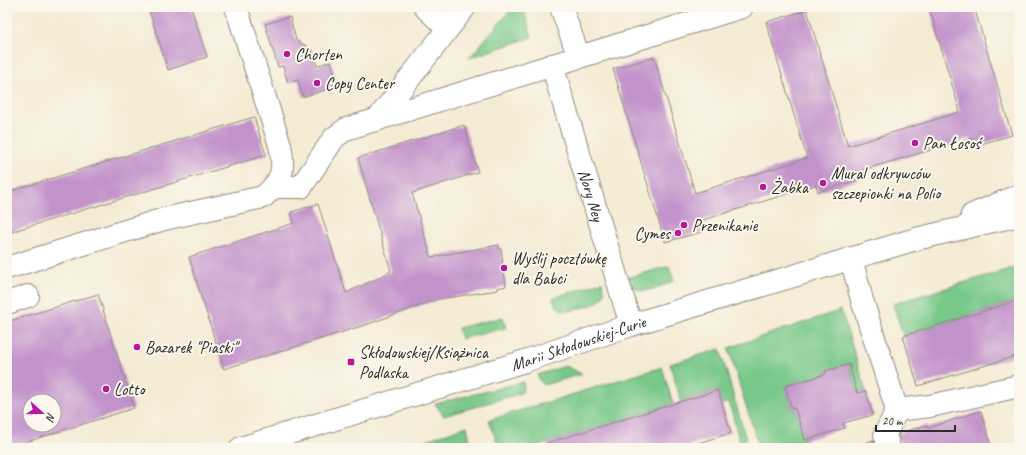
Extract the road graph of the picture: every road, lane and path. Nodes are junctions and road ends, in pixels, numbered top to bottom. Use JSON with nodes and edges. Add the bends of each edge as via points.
{"nodes":[{"id":1,"x":236,"y":7,"type":"edge"},
{"id":2,"x":425,"y":7,"type":"edge"},
{"id":3,"x":465,"y":7,"type":"edge"},
{"id":4,"x":561,"y":7,"type":"edge"},
{"id":5,"x":742,"y":7,"type":"edge"},
{"id":6,"x":447,"y":28,"type":"junction"},
{"id":7,"x":579,"y":57,"type":"junction"},
{"id":8,"x":552,"y":65,"type":"junction"},
{"id":9,"x":377,"y":120,"type":"junction"},
{"id":10,"x":279,"y":187,"type":"junction"},
{"id":11,"x":1019,"y":195,"type":"edge"},
{"id":12,"x":1019,"y":215,"type":"edge"},
{"id":13,"x":916,"y":239,"type":"junction"},
{"id":14,"x":851,"y":258,"type":"junction"},
{"id":15,"x":7,"y":268,"type":"edge"},
{"id":16,"x":28,"y":296,"type":"dead end"},
{"id":17,"x":7,"y":303,"type":"edge"},
{"id":18,"x":631,"y":325,"type":"junction"},
{"id":19,"x":1019,"y":386,"type":"edge"},
{"id":20,"x":897,"y":410,"type":"junction"},
{"id":21,"x":241,"y":448,"type":"edge"},
{"id":22,"x":889,"y":448,"type":"edge"}],
"edges":[{"from":1,"to":10,"type":"street","via":[[280,145],[283,167]]},
{"from":2,"to":6,"type":"street"},
{"from":3,"to":6,"type":"street"},
{"from":4,"to":7,"type":"street"},
{"from":5,"to":7,"type":"street"},
{"from":6,"to":9,"type":"street"},
{"from":7,"to":8,"type":"street"},
{"from":8,"to":9,"type":"street"},
{"from":8,"to":18,"type":"street","name":"Nory Ney"},
{"from":9,"to":10,"type":"street","via":[[346,129],[334,138],[301,187]]},
{"from":10,"to":15,"type":"street","via":[[263,197],[164,219]]},
{"from":11,"to":13,"type":"street","name":"Marii Skłodowskiej-Curie"},
{"from":12,"to":13,"type":"street","name":"Marii Skłodowskiej-Curie"},
{"from":13,"to":14,"type":"street","name":"Marii Skłodowskiej-Curie"},
{"from":14,"to":18,"type":"street","name":"Marii Skłodowskiej-Curie"},
{"from":14,"to":20,"type":"street"},
{"from":16,"to":17,"type":"street"},
{"from":18,"to":21,"type":"street","name":"Marii Skłodowskiej-Curie","via":[[525,361]]},
{"from":19,"to":20,"type":"street","via":[[930,406]]},
{"from":20,"to":22,"type":"street","via":[[885,434]]}]}
